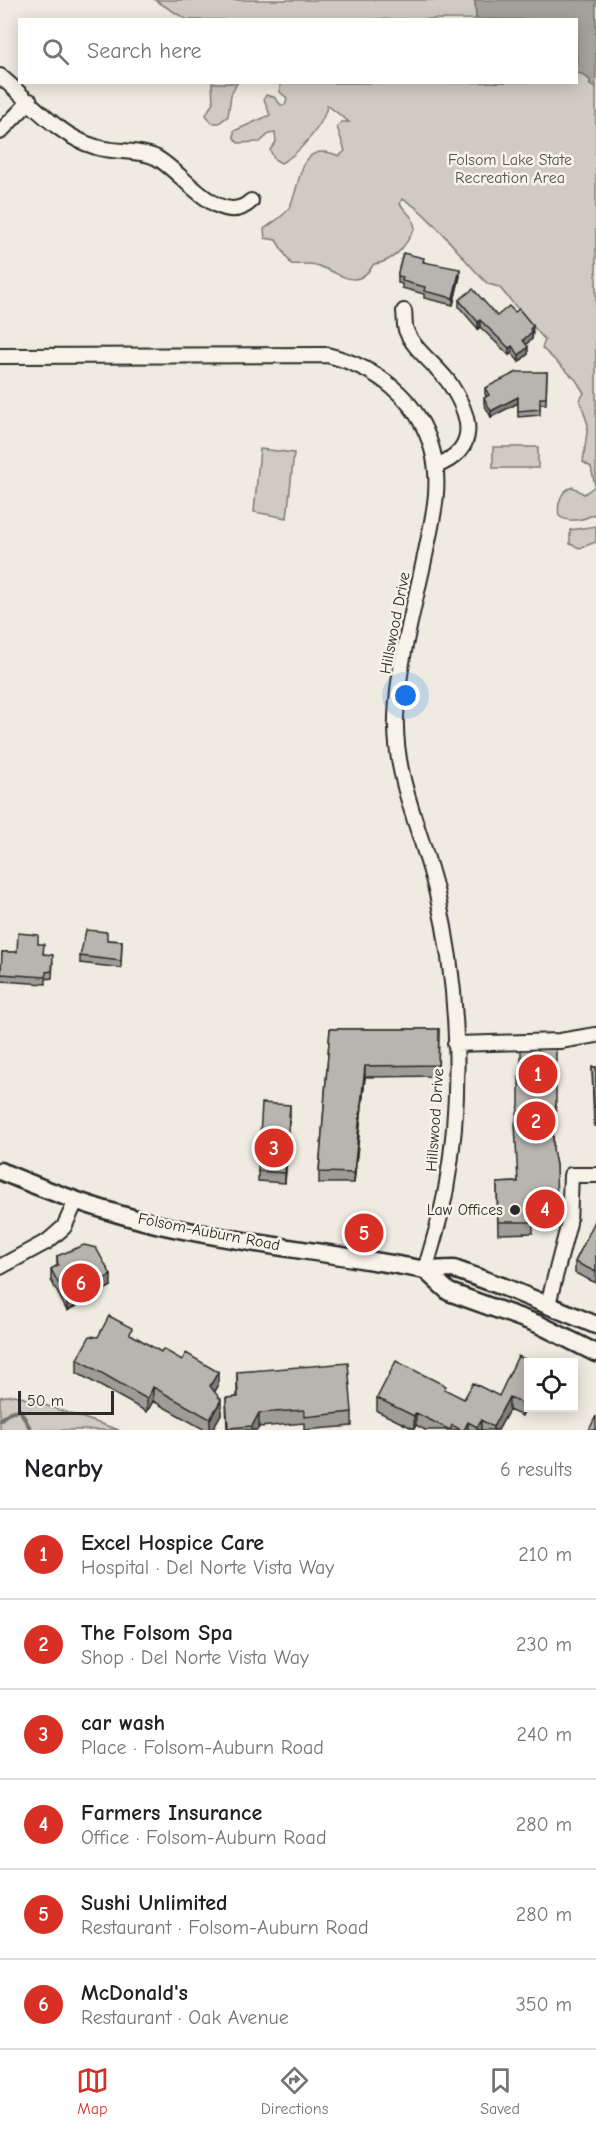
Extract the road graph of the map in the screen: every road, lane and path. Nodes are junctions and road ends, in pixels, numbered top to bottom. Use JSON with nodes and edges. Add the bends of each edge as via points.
{"nodes":[{"id":1,"x":0,"y":76,"type":"edge"},
{"id":2,"x":30,"y":101,"type":"junction"},
{"id":3,"x":0,"y":132,"type":"edge"},
{"id":4,"x":251,"y":201,"type":"dead end"},
{"id":5,"x":404,"y":311,"type":"dead end"},
{"id":6,"x":0,"y":357,"type":"edge"},
{"id":7,"x":435,"y":465,"type":"junction"},
{"id":8,"x":596,"y":1035,"type":"edge"},
{"id":9,"x":455,"y":1044,"type":"junction"},
{"id":10,"x":0,"y":1171,"type":"edge"},
{"id":11,"x":596,"y":1175,"type":"edge"},
{"id":12,"x":76,"y":1201,"type":"junction"},
{"id":13,"x":0,"y":1267,"type":"edge"},
{"id":14,"x":425,"y":1270,"type":"junction"},
{"id":15,"x":548,"y":1304,"type":"junction"},
{"id":16,"x":596,"y":1325,"type":"edge"},
{"id":17,"x":596,"y":1353,"type":"edge"}],
"edges":[{"from":1,"to":2,"type":"street"},
{"from":2,"to":3,"type":"street"},
{"from":2,"to":4,"type":"street","via":[[80,142],[156,157],[215,205],[233,209]]},
{"from":5,"to":7,"type":"street","via":[[406,330],[450,384],[467,420],[465,444],[453,459]]},
{"from":6,"to":7,"type":"street","name":"Hillswood Drive","via":[[308,353],[345,359],[378,375],[405,400],[425,430]]},
{"from":7,"to":9,"type":"street","name":"Hillswood Drive","via":[[436,502],[398,691],[397,744],[406,797],[426,854],[445,934]]},
{"from":8,"to":9,"type":"street","via":[[560,1041]]},
{"from":9,"to":14,"type":"street","name":"Hillswood Drive","via":[[452,1153]]},
{"from":10,"to":12,"type":"main road","name":"Folsom-Auburn Road"},
{"from":11,"to":15,"type":"street","via":[[571,1175],[569,1223]]},
{"from":12,"to":13,"type":"street","via":[[64,1227],[48,1241]]},
{"from":12,"to":14,"type":"main road","name":"Folsom-Auburn Road","via":[[201,1234]]},
{"from":14,"to":15,"type":"main road","name":"Folsom-Auburn Road","via":[[454,1269]]},
{"from":14,"to":17,"type":"main road","via":[[449,1292],[538,1324]]},
{"from":15,"to":16,"type":"main road","name":"Folsom-Auburn Road"}]}
